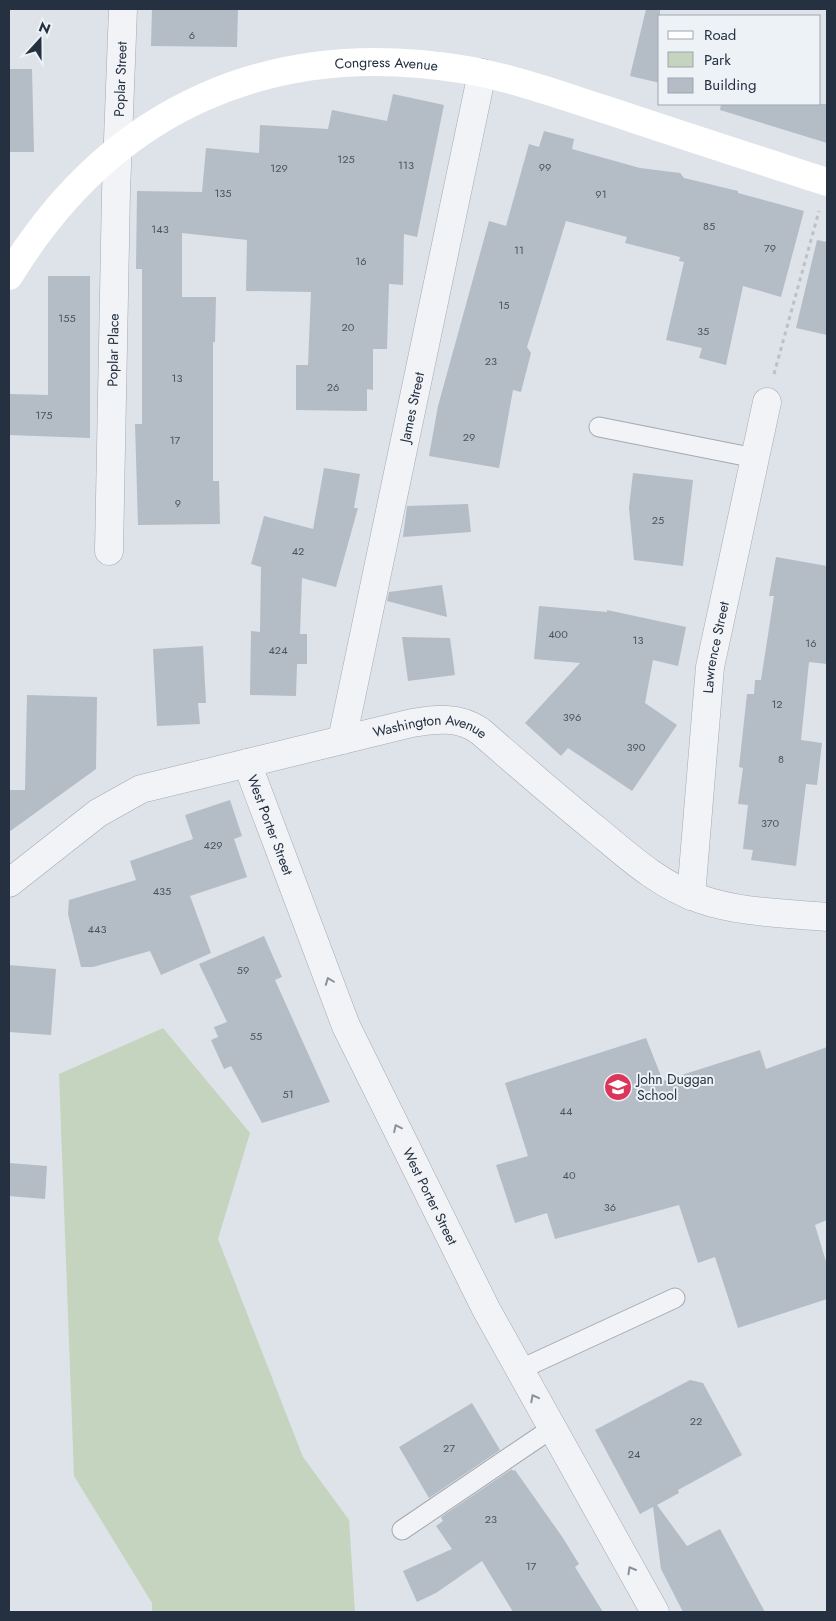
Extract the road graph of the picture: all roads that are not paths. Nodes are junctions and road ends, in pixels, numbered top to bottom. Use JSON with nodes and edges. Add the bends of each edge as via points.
{"nodes":[{"id":1,"x":123,"y":9,"type":"edge"},
{"id":2,"x":482,"y":73,"type":"junction"},
{"id":3,"x":118,"y":148,"type":"junction"},
{"id":4,"x":827,"y":182,"type":"edge"},
{"id":5,"x":9,"y":276,"type":"edge"},
{"id":6,"x":767,"y":402,"type":"road end"},
{"id":7,"x":599,"y":428,"type":"dead end"},
{"id":8,"x":755,"y":458,"type":"junction"},
{"id":9,"x":109,"y":551,"type":"dead end"},
{"id":10,"x":342,"y":740,"type":"junction"},
{"id":11,"x":247,"y":763,"type":"junction"},
{"id":12,"x":9,"y":883,"type":"edge"},
{"id":13,"x":691,"y":896,"type":"junction"},
{"id":14,"x":827,"y":917,"type":"edge"},
{"id":15,"x":676,"y":1298,"type":"dead end"},
{"id":16,"x":519,"y":1370,"type":"junction"},
{"id":17,"x":551,"y":1429,"type":"junction"},
{"id":18,"x":402,"y":1530,"type":"dead end"},
{"id":19,"x":655,"y":1612,"type":"edge"}],
"edges":[{"from":1,"to":3,"type":"street","name":"Poplar Street"},
{"from":2,"to":3,"type":"street","name":"Congress Avenue","via":[[378,62],[288,71],[200,98],[150,125]]},
{"from":2,"to":4,"type":"street","name":"Congress Avenue"},
{"from":2,"to":10,"type":"street","name":"James Street"},
{"from":3,"to":5,"type":"street","name":"Congress Avenue","via":[[62,201]]},
{"from":3,"to":9,"type":"street","name":"Poplar Place"},
{"from":6,"to":8,"type":"street","name":"Lawrence Street"},
{"from":7,"to":8,"type":"lane"},
{"from":8,"to":13,"type":"street","name":"Lawrence Street","via":[[710,667]]},
{"from":10,"to":11,"type":"street","name":"Washington Avenue"},
{"from":10,"to":13,"type":"street","name":"Washington Avenue","via":[[433,720],[466,722],[642,867]]},
{"from":11,"to":12,"type":"street","name":"Washington Avenue","via":[[157,784],[120,799]]},
{"from":16,"to":11,"type":"street","name":"West Porter Street","one_way":true,"via":[[346,1026]]},
{"from":13,"to":14,"type":"street","name":"Washington Avenue","via":[[745,910]]},
{"from":15,"to":16,"type":"lane"},
{"from":17,"to":16,"type":"street","name":"West Porter Street","one_way":true},
{"from":17,"to":18,"type":"lane"},
{"from":19,"to":17,"type":"street","name":"West Porter Street","one_way":true}]}
